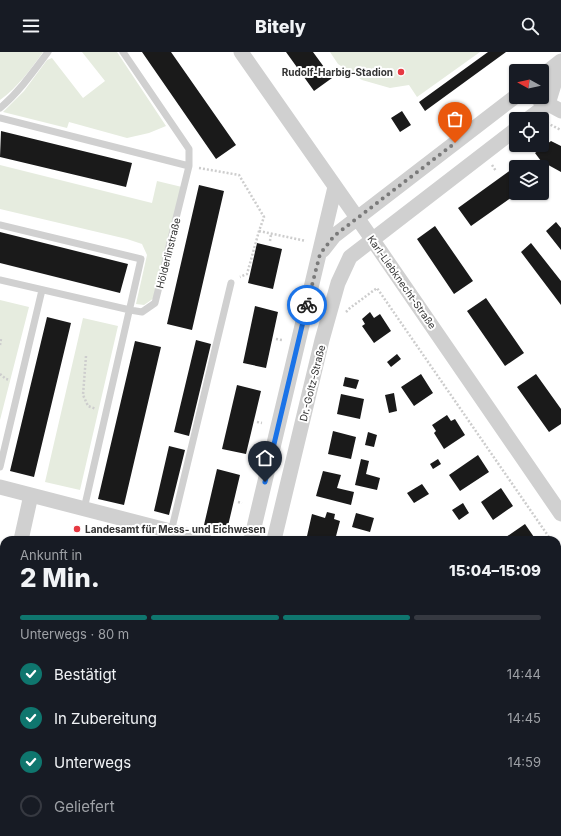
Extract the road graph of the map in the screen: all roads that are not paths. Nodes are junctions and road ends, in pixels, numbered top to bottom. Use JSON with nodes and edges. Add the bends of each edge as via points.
{"nodes":[{"id":1,"x":48,"y":52,"type":"edge"},
{"id":2,"x":123,"y":52,"type":"edge"},
{"id":3,"x":241,"y":52,"type":"edge"},
{"id":4,"x":561,"y":62,"type":"edge"},
{"id":5,"x":549,"y":71,"type":"edge"},
{"id":6,"x":509,"y":101,"type":"edge"},
{"id":7,"x":549,"y":101,"type":"edge"},
{"id":8,"x":548,"y":104,"type":"edge"},
{"id":9,"x":0,"y":108,"type":"edge"},
{"id":10,"x":537,"y":112,"type":"edge"},
{"id":11,"x":0,"y":118,"type":"edge"},
{"id":12,"x":509,"y":133,"type":"edge"},
{"id":13,"x":189,"y":166,"type":"junction"},
{"id":14,"x":336,"y":187,"type":"junction"},
{"id":15,"x":357,"y":217,"type":"junction"},
{"id":16,"x":0,"y":225,"type":"edge"},
{"id":17,"x":372,"y":239,"type":"junction"},
{"id":18,"x":320,"y":254,"type":"junction"},
{"id":19,"x":0,"y":280,"type":"edge"},
{"id":20,"x":231,"y":282,"type":"road end"},
{"id":21,"x":42,"y":290,"type":"junction"},
{"id":22,"x":130,"y":310,"type":"junction"},
{"id":23,"x":0,"y":467,"type":"edge"},
{"id":24,"x":0,"y":487,"type":"edge"},
{"id":25,"x":31,"y":495,"type":"junction"},
{"id":26,"x":84,"y":509,"type":"junction"},
{"id":27,"x":561,"y":514,"type":"edge"},
{"id":28,"x":171,"y":532,"type":"junction"},
{"id":29,"x":22,"y":536,"type":"edge"},
{"id":30,"x":188,"y":536,"type":"edge"},
{"id":31,"x":252,"y":536,"type":"edge"},
{"id":32,"x":275,"y":536,"type":"edge"}],
"edges":[{"from":1,"to":9,"type":"lane","via":[[25,82]]},
{"from":2,"to":13,"type":"lane","name":"Hölderlinstraße","via":[[189,149]]},
{"from":3,"to":14,"type":"street","name":"Karl-Liebknecht-Straße"},
{"from":4,"to":5,"type":"street"},
{"from":4,"to":7,"type":"street"},
{"from":6,"to":15,"type":"street"},
{"from":8,"to":10,"type":"street"},
{"from":11,"to":13,"type":"lane"},
{"from":12,"to":17,"type":"street","name":"Dr.-Goltz-Straße"},
{"from":13,"to":22,"type":"lane","name":"Hölderlinstraße","via":[[155,303],[142,312]]},
{"from":14,"to":15,"type":"street","name":"Karl-Liebknecht-Straße"},
{"from":14,"to":18,"type":"street"},
{"from":15,"to":17,"type":"street","name":"Karl-Liebknecht-Straße"},
{"from":15,"to":18,"type":"street","via":[[334,236]]},
{"from":16,"to":22,"type":"lane","via":[[141,259]]},
{"from":17,"to":27,"type":"street","name":"Karl-Liebknecht-Straße"},
{"from":17,"to":32,"type":"street","name":"Dr.-Goltz-Straße","via":[[350,257],[338,283]]},
{"from":18,"to":31,"type":"street"},
{"from":19,"to":21,"type":"lane"},
{"from":20,"to":28,"type":"lane"},
{"from":21,"to":22,"type":"lane"},
{"from":21,"to":23,"type":"lane"},
{"from":22,"to":26,"type":"lane"},
{"from":24,"to":25,"type":"street"},
{"from":25,"to":26,"type":"street"},
{"from":25,"to":29,"type":"street"},
{"from":26,"to":28,"type":"street"},
{"from":28,"to":30,"type":"street"}]}
